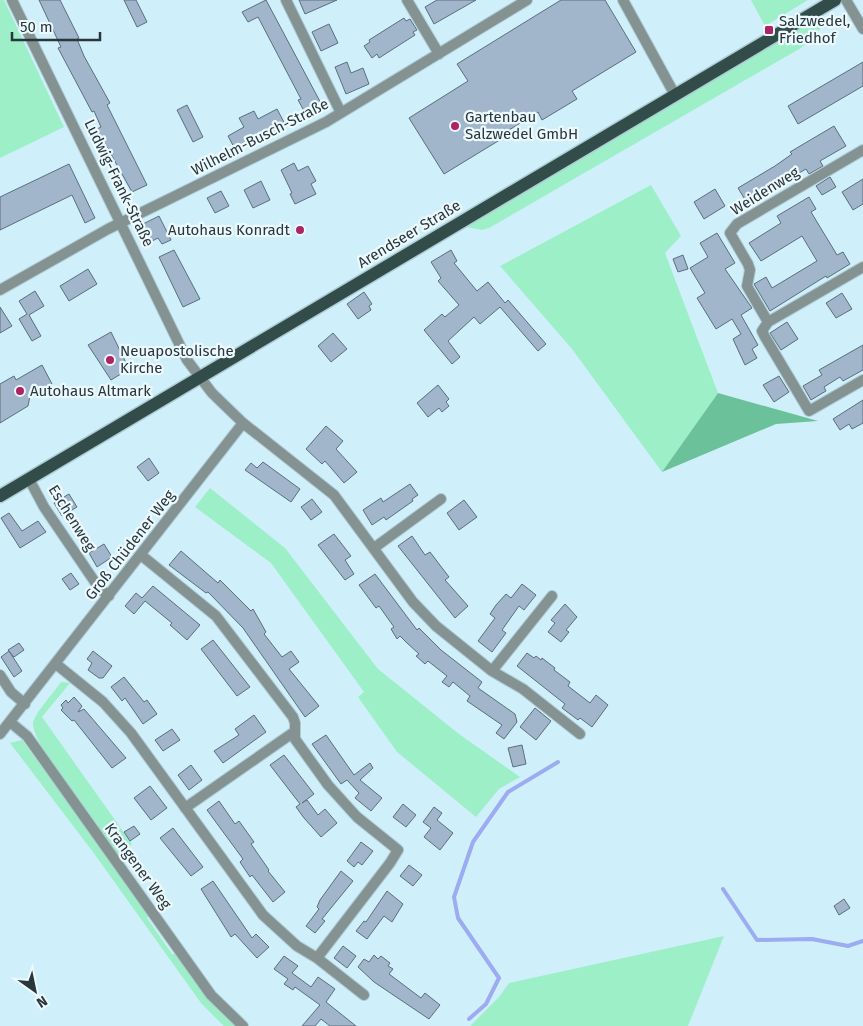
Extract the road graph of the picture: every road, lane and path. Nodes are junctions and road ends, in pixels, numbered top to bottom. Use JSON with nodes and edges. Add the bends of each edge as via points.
{"nodes":[{"id":1,"x":12,"y":0,"type":"edge"},
{"id":2,"x":286,"y":0,"type":"edge"},
{"id":3,"x":407,"y":0,"type":"edge"},
{"id":4,"x":527,"y":0,"type":"edge"},
{"id":5,"x":623,"y":0,"type":"edge"},
{"id":6,"x":835,"y":0,"type":"edge"},
{"id":7,"x":846,"y":0,"type":"edge"},
{"id":8,"x":863,"y":29,"type":"edge"},
{"id":9,"x":439,"y":54,"type":"junction"},
{"id":10,"x":675,"y":95,"type":"junction"},
{"id":11,"x":341,"y":113,"type":"junction"},
{"id":12,"x":863,"y":150,"type":"edge"},
{"id":13,"x":122,"y":223,"type":"junction"},
{"id":14,"x":863,"y":267,"type":"edge"},
{"id":15,"x":0,"y":290,"type":"edge"},
{"id":16,"x":768,"y":322,"type":"junction"},
{"id":17,"x":199,"y":378,"type":"junction"},
{"id":18,"x":863,"y":380,"type":"edge"},
{"id":19,"x":244,"y":423,"type":"junction"},
{"id":20,"x":29,"y":479,"type":"junction"},
{"id":21,"x":0,"y":496,"type":"edge"},
{"id":22,"x":440,"y":499,"type":"dead end"},
{"id":23,"x":374,"y":548,"type":"junction"},
{"id":24,"x":141,"y":555,"type":"junction"},
{"id":25,"x":109,"y":596,"type":"junction"},
{"id":26,"x":552,"y":596,"type":"dead end"},
{"id":27,"x":56,"y":664,"type":"junction"},
{"id":28,"x":492,"y":671,"type":"junction"},
{"id":29,"x":0,"y":674,"type":"edge"},
{"id":30,"x":25,"y":704,"type":"junction"},
{"id":31,"x":10,"y":722,"type":"junction"},
{"id":32,"x":294,"y":732,"type":"junction"},
{"id":33,"x":0,"y":734,"type":"edge"},
{"id":34,"x":580,"y":734,"type":"dead end"},
{"id":35,"x":185,"y":808,"type":"junction"},
{"id":36,"x":317,"y":958,"type":"junction"},
{"id":37,"x":364,"y":995,"type":"dead end"},
{"id":38,"x":243,"y":1026,"type":"edge"}],
"edges":[{"from":1,"to":13,"type":"street","name":"Ludwig-Frank-Straße"},
{"from":2,"to":11,"type":"street"},
{"from":3,"to":9,"type":"street"},
{"from":4,"to":9,"type":"street","name":"Wilhelm-Busch-Straße"},
{"from":5,"to":10,"type":"street"},
{"from":6,"to":10,"type":"main road","name":"Arendseer Straße"},
{"from":7,"to":8,"type":"street"},
{"from":9,"to":11,"type":"street","name":"Wilhelm-Busch-Straße"},
{"from":10,"to":17,"type":"main road","name":"Arendseer Straße"},
{"from":11,"to":13,"type":"street","name":"Wilhelm-Busch-Straße"},
{"from":12,"to":16,"type":"street","name":"Weidenweg","via":[[737,224],[730,233],[750,270],[747,286]]},
{"from":13,"to":15,"type":"street","name":"Wilhelm-Busch-Straße"},
{"from":13,"to":17,"type":"street","name":"Ludwig-Frank-Straße","via":[[184,354]]},
{"from":14,"to":16,"type":"street"},
{"from":16,"to":18,"type":"street","name":"Weidenweg","via":[[762,331],[809,411]]},
{"from":17,"to":19,"type":"street"},
{"from":17,"to":20,"type":"main road","name":"Arendseer Straße"},
{"from":19,"to":23,"type":"street","via":[[327,488]]},
{"from":19,"to":24,"type":"street","name":"Groß Chüdener Weg"},
{"from":20,"to":21,"type":"main road","name":"Arendseer Straße"},
{"from":20,"to":25,"type":"street","name":"Eschenweg","via":[[44,507],[99,588]]},
{"from":22,"to":23,"type":"street"},
{"from":23,"to":28,"type":"street","via":[[413,602],[436,626]]},
{"from":24,"to":25,"type":"street","name":"Groß Chüdener Weg"},
{"from":24,"to":32,"type":"street","via":[[226,627],[293,717]]},
{"from":25,"to":27,"type":"street","name":"Groß Chüdener Weg"},
{"from":26,"to":28,"type":"street"},
{"from":27,"to":30,"type":"street","name":"Groß Chüdener Weg"},
{"from":27,"to":35,"type":"street","via":[[112,711]]},
{"from":28,"to":34,"type":"street","via":[[523,689]]},
{"from":29,"to":30,"type":"street","via":[[11,692]]},
{"from":30,"to":31,"type":"street","name":"Groß Chüdener Weg"},
{"from":31,"to":33,"type":"street","name":"Groß Chüdener Weg"},
{"from":31,"to":38,"type":"street","name":"Krangener Weg","via":[[27,736],[211,995]]},
{"from":32,"to":35,"type":"street"},
{"from":32,"to":36,"type":"street","via":[[296,741],[337,796],[398,850]]},
{"from":35,"to":36,"type":"street","via":[[260,911],[298,946]]},
{"from":36,"to":37,"type":"street"}]}
